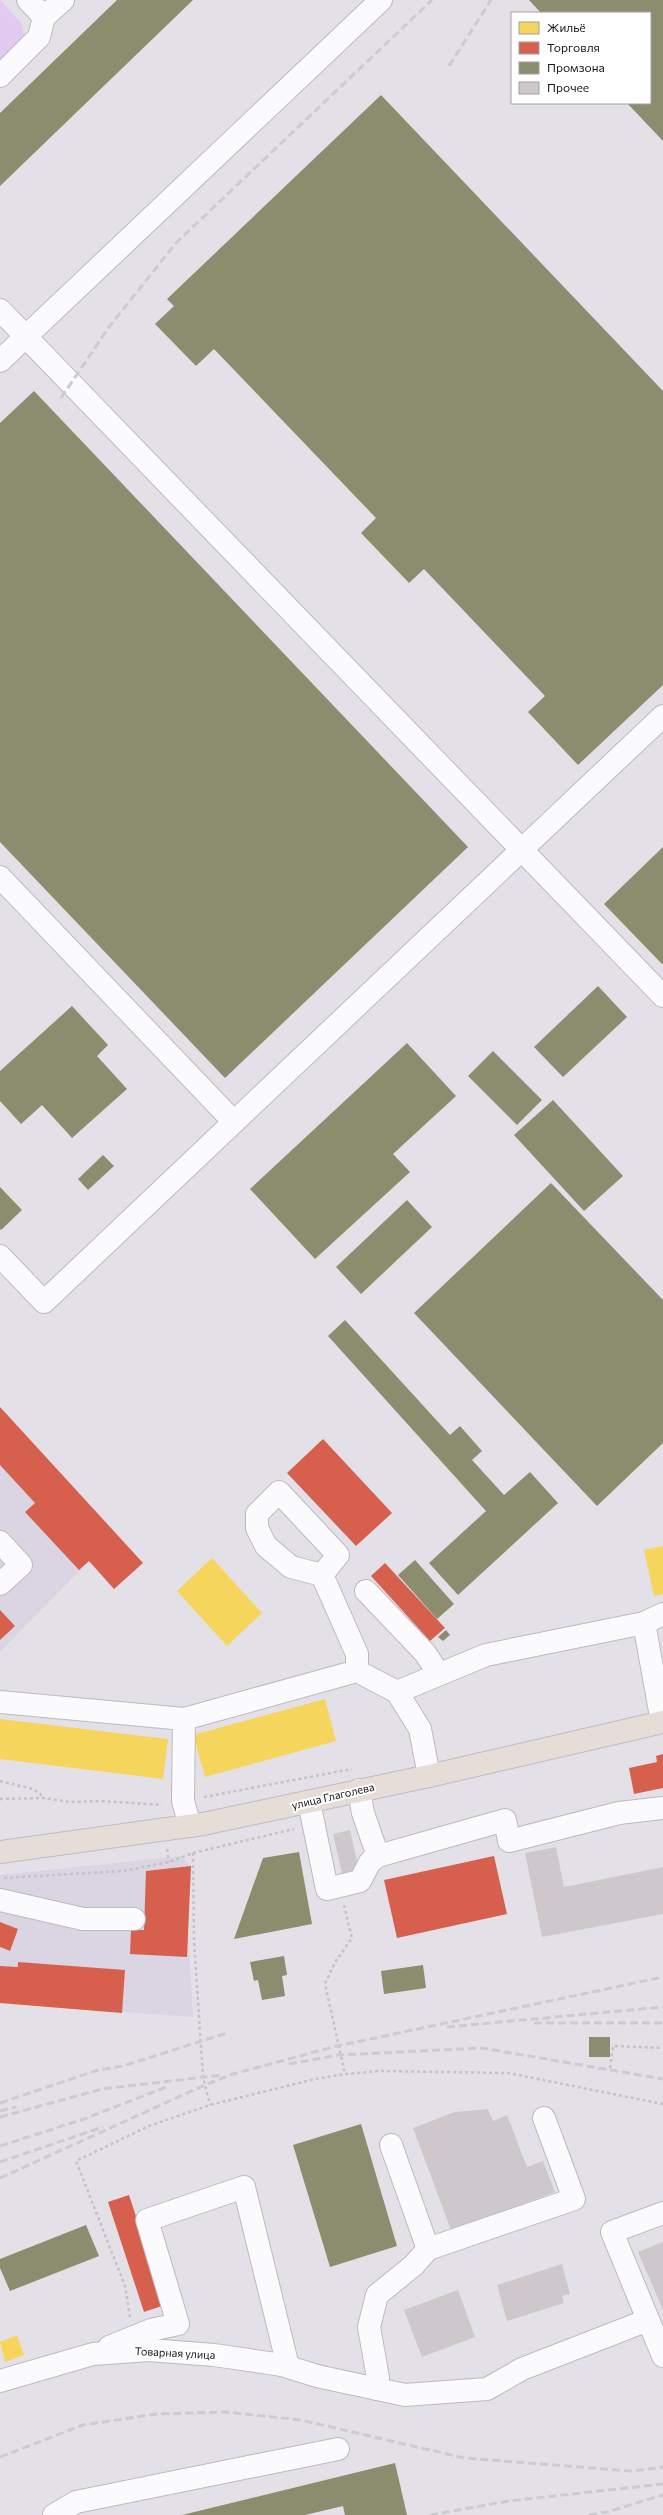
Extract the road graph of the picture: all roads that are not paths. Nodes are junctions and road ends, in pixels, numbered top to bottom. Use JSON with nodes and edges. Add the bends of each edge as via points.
{"nodes":[{"id":1,"x":28,"y":0,"type":"edge"},
{"id":2,"x":63,"y":0,"type":"edge"},
{"id":3,"x":381,"y":0,"type":"edge"},
{"id":4,"x":44,"y":17,"type":"junction"},
{"id":5,"x":0,"y":76,"type":"edge"},
{"id":6,"x":0,"y":310,"type":"edge"},
{"id":7,"x":25,"y":338,"type":"junction"},
{"id":8,"x":0,"y":361,"type":"edge"},
{"id":9,"x":663,"y":716,"type":"edge"},
{"id":10,"x":523,"y":849,"type":"junction"},
{"id":11,"x":0,"y":877,"type":"edge"},
{"id":12,"x":663,"y":996,"type":"edge"},
{"id":13,"x":234,"y":1122,"type":"junction"},
{"id":14,"x":0,"y":1256,"type":"edge"},
{"id":15,"x":0,"y":1542,"type":"edge"},
{"id":16,"x":322,"y":1575,"type":"dead end"},
{"id":17,"x":0,"y":1584,"type":"edge"},
{"id":18,"x":366,"y":1591,"type":"dead end"},
{"id":19,"x":654,"y":1619,"type":"edge"},
{"id":20,"x":357,"y":1671,"type":"junction"},
{"id":21,"x":439,"y":1674,"type":"junction"},
{"id":22,"x":397,"y":1692,"type":"junction"},
{"id":23,"x":0,"y":1702,"type":"edge"},
{"id":24,"x":184,"y":1719,"type":"junction"},
{"id":25,"x":663,"y":1722,"type":"edge"},
{"id":26,"x":429,"y":1776,"type":"junction"},
{"id":27,"x":359,"y":1790,"type":"junction"},
{"id":28,"x":310,"y":1802,"type":"junction"},
{"id":29,"x":663,"y":1808,"type":"edge"},
{"id":30,"x":190,"y":1826,"type":"junction"},
{"id":31,"x":0,"y":1852,"type":"edge"},
{"id":32,"x":378,"y":1856,"type":"junction"},
{"id":33,"x":0,"y":1900,"type":"edge"},
{"id":34,"x":134,"y":1919,"type":"dead end"},
{"id":35,"x":544,"y":2118,"type":"dead end"},
{"id":36,"x":392,"y":2145,"type":"dead end"},
{"id":37,"x":663,"y":2212,"type":"edge"},
{"id":38,"x":428,"y":2249,"type":"junction"},
{"id":39,"x":648,"y":2320,"type":"junction"},
{"id":40,"x":93,"y":2354,"type":"junction"},
{"id":41,"x":663,"y":2356,"type":"edge"},
{"id":42,"x":282,"y":2365,"type":"junction"},
{"id":43,"x":0,"y":2381,"type":"edge"},
{"id":44,"x":377,"y":2389,"type":"junction"},
{"id":45,"x":338,"y":2449,"type":"dead end"},
{"id":46,"x":54,"y":2515,"type":"edge"}],
"edges":[{"from":1,"to":4,"type":"street"},
{"from":2,"to":4,"type":"street"},
{"from":3,"to":7,"type":"street"},
{"from":4,"to":5,"type":"street","via":[[39,37]]},
{"from":6,"to":7,"type":"street"},
{"from":7,"to":8,"type":"street"},
{"from":7,"to":10,"type":"street"},
{"from":9,"to":10,"type":"street"},
{"from":10,"to":12,"type":"street"},
{"from":10,"to":13,"type":"street"},
{"from":11,"to":13,"type":"street"},
{"from":13,"to":14,"type":"street","via":[[44,1302]]},
{"from":15,"to":17,"type":"street","via":[[21,1565]]},
{"from":16,"to":20,"type":"street","via":[[357,1654]]},
{"from":18,"to":21,"type":"street","via":[[425,1653]]},
{"from":19,"to":21,"type":"street","via":[[486,1656]]},
{"from":19,"to":25,"type":"street"},
{"from":20,"to":22,"type":"street"},
{"from":20,"to":24,"type":"street"},
{"from":21,"to":22,"type":"street"},
{"from":22,"to":26,"type":"street","via":[[420,1729]]},
{"from":23,"to":24,"type":"street"},
{"from":24,"to":30,"type":"street","via":[[183,1801]]},
{"from":25,"to":26,"type":"main road","name":"улица Глаголева"},
{"from":26,"to":27,"type":"main road","name":"улица Глаголева"},
{"from":27,"to":28,"type":"main road","name":"улица Глаголева"},
{"from":27,"to":32,"type":"street","via":[[363,1813]]},
{"from":28,"to":30,"type":"main road","name":"улица Глаголева"},
{"from":28,"to":32,"type":"street","via":[[327,1889],[360,1881],[370,1862]]},
{"from":29,"to":32,"type":"street","via":[[619,1813],[509,1841],[505,1820]]},
{"from":30,"to":31,"type":"main road","name":"улица Глаголева"},
{"from":33,"to":34,"type":"street","via":[[83,1919]]},
{"from":35,"to":38,"type":"street","via":[[574,2199]]},
{"from":36,"to":38,"type":"street"},
{"from":37,"to":39,"type":"street","via":[[612,2232]]},
{"from":38,"to":44,"type":"street","via":[[414,2265],[376,2295],[369,2327],[378,2378]]},
{"from":39,"to":41,"type":"street"},
{"from":39,"to":44,"type":"street","name":"Товарная улица","via":[[522,2369],[487,2389],[405,2395]]},
{"from":40,"to":42,"type":"street","name":"Товарная улица","via":[[149,2350],[214,2355]]},
{"from":40,"to":42,"type":"street","via":[[132,2337],[178,2324],[147,2220],[244,2187],[286,2358]]},
{"from":40,"to":43,"type":"street","name":"Товарная улица"},
{"from":42,"to":44,"type":"street","name":"Товарная улица","via":[[317,2376]]},
{"from":45,"to":46,"type":"street","via":[[76,2502]]}]}
